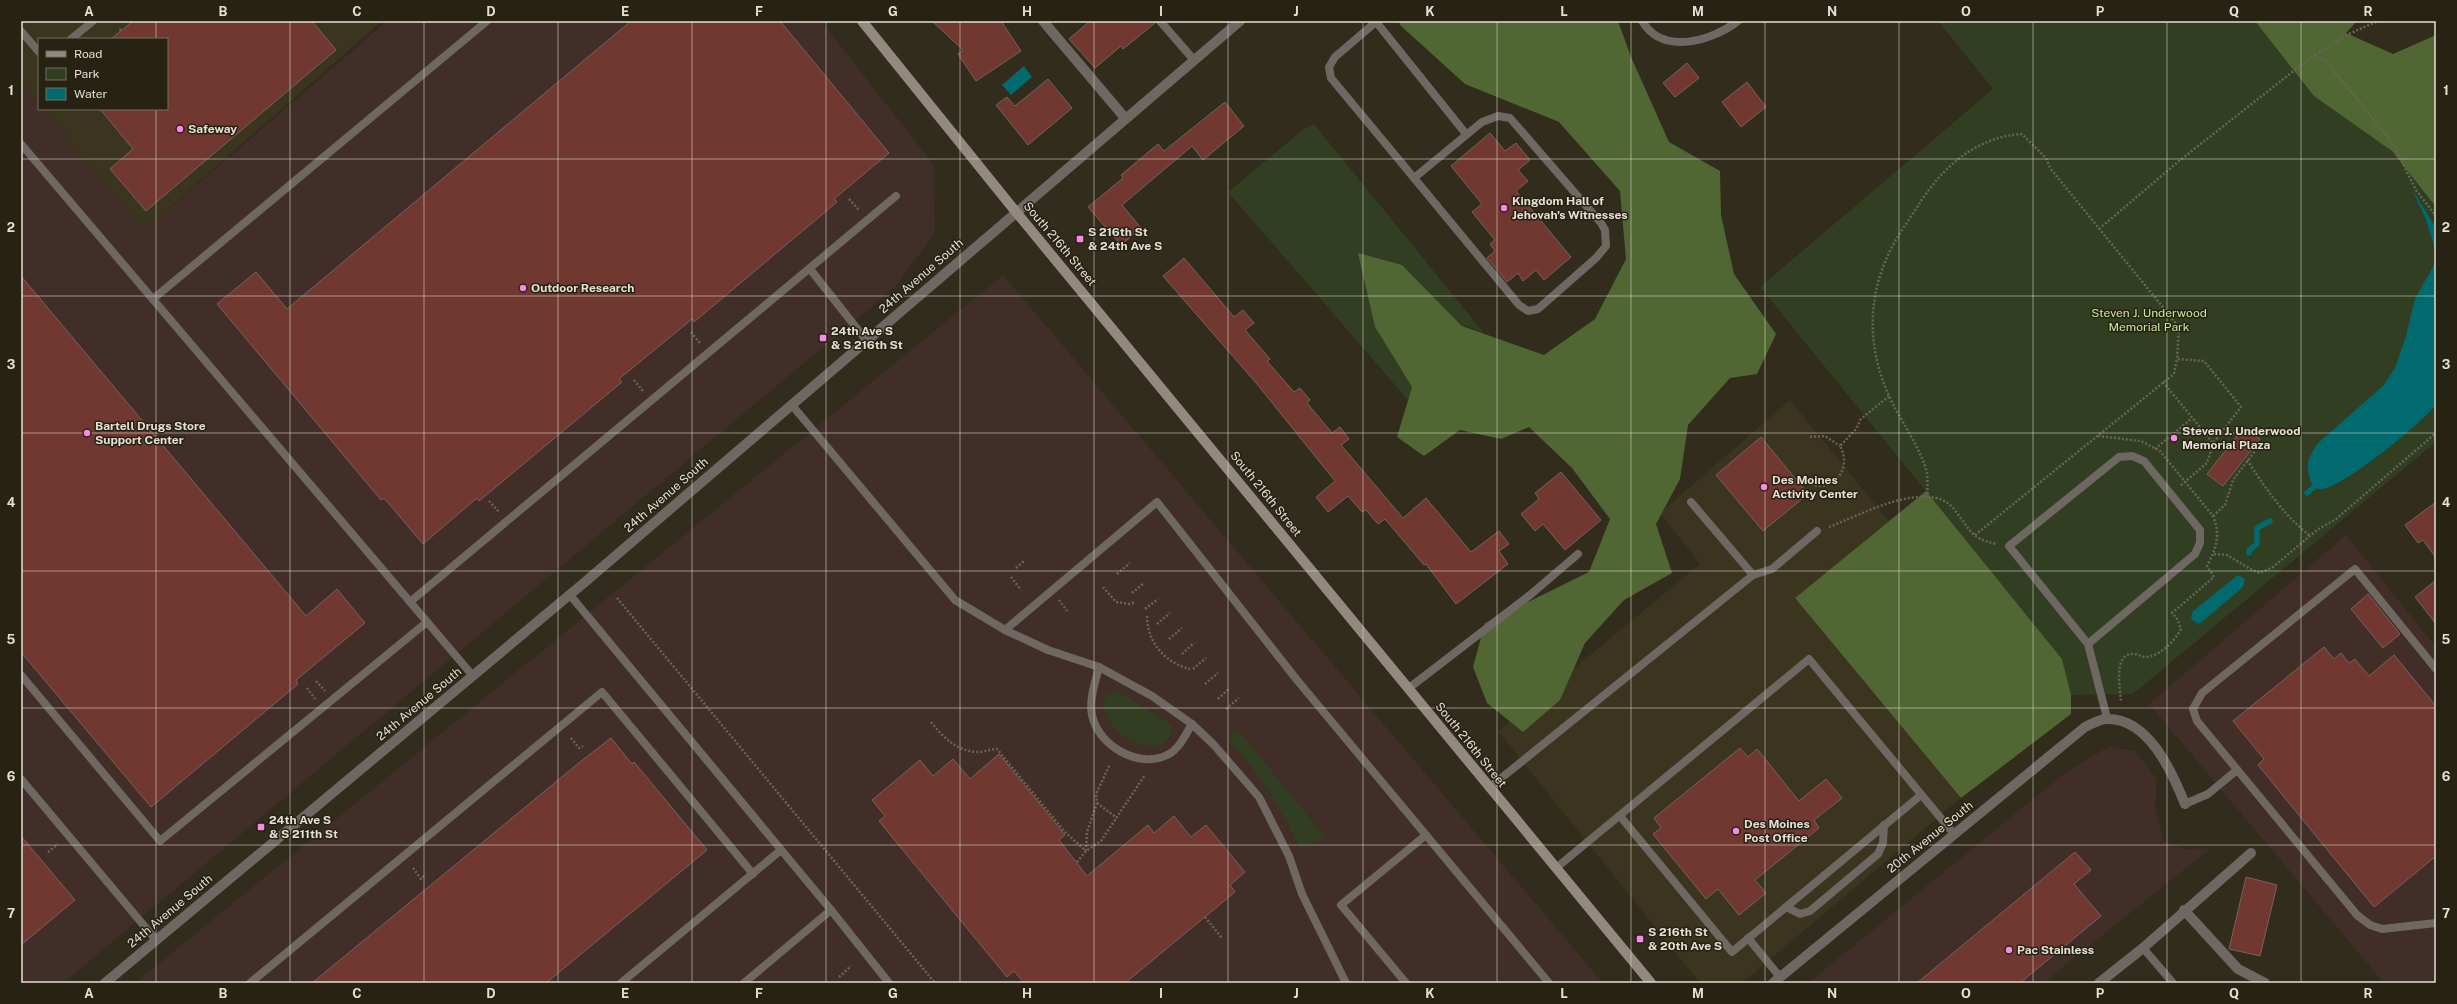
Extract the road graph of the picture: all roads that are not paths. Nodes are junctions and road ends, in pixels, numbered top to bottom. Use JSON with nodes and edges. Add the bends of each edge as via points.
{"nodes":[{"id":1,"x":93,"y":21,"type":"edge"},
{"id":2,"x":487,"y":21,"type":"edge"},
{"id":3,"x":862,"y":21,"type":"edge"},
{"id":4,"x":1043,"y":21,"type":"edge"},
{"id":5,"x":1160,"y":21,"type":"edge"},
{"id":6,"x":1240,"y":21,"type":"edge"},
{"id":7,"x":1642,"y":21,"type":"edge"},
{"id":8,"x":1738,"y":21,"type":"edge"},
{"id":9,"x":1375,"y":22,"type":"edge"},
{"id":10,"x":21,"y":31,"type":"edge"},
{"id":11,"x":72,"y":38,"type":"edge"},
{"id":12,"x":38,"y":51,"type":"edge"},
{"id":13,"x":1194,"y":60,"type":"junction"},
{"id":14,"x":1125,"y":118,"type":"junction"},
{"id":15,"x":1466,"y":134,"type":"junction"},
{"id":16,"x":21,"y":144,"type":"edge"},
{"id":17,"x":1414,"y":178,"type":"junction"},
{"id":18,"x":896,"y":196,"type":"dead end"},
{"id":19,"x":1016,"y":212,"type":"junction"},
{"id":20,"x":810,"y":268,"type":"junction"},
{"id":21,"x":153,"y":299,"type":"junction"},
{"id":22,"x":866,"y":340,"type":"junction"},
{"id":23,"x":791,"y":404,"type":"junction"},
{"id":24,"x":1691,"y":502,"type":"dead end"},
{"id":25,"x":1817,"y":531,"type":"road end"},
{"id":26,"x":1578,"y":554,"type":"dead end"},
{"id":27,"x":1753,"y":575,"type":"junction"},
{"id":28,"x":570,"y":595,"type":"junction"},
{"id":29,"x":410,"y":602,"type":"junction"},
{"id":30,"x":427,"y":622,"type":"junction"},
{"id":31,"x":1005,"y":630,"type":"junction"},
{"id":32,"x":2088,"y":644,"type":"junction"},
{"id":33,"x":1099,"y":667,"type":"junction"},
{"id":34,"x":2436,"y":669,"type":"edge"},
{"id":35,"x":21,"y":674,"type":"edge"},
{"id":36,"x":473,"y":676,"type":"junction"},
{"id":37,"x":1408,"y":688,"type":"junction"},
{"id":38,"x":2107,"y":718,"type":"junction"},
{"id":39,"x":1192,"y":724,"type":"junction"},
{"id":40,"x":2237,"y":770,"type":"junction"},
{"id":41,"x":21,"y":779,"type":"edge"},
{"id":42,"x":1489,"y":788,"type":"junction"},
{"id":43,"x":1921,"y":795,"type":"junction"},
{"id":44,"x":2185,"y":804,"type":"joint"},
{"id":45,"x":1620,"y":816,"type":"junction"},
{"id":46,"x":1884,"y":825,"type":"junction"},
{"id":47,"x":1954,"y":834,"type":"junction"},
{"id":48,"x":1426,"y":835,"type":"junction"},
{"id":49,"x":781,"y":850,"type":"junction"},
{"id":50,"x":2251,"y":853,"type":"dead end"},
{"id":51,"x":1556,"y":868,"type":"junction"},
{"id":52,"x":753,"y":874,"type":"junction"},
{"id":53,"x":1786,"y":907,"type":"junction"},
{"id":54,"x":831,"y":910,"type":"junction"},
{"id":55,"x":2184,"y":910,"type":"junction"},
{"id":56,"x":2436,"y":923,"type":"edge"},
{"id":57,"x":1748,"y":938,"type":"junction"},
{"id":58,"x":156,"y":940,"type":"junction"},
{"id":59,"x":2143,"y":948,"type":"junction"},
{"id":60,"x":1777,"y":980,"type":"edge"},
{"id":61,"x":105,"y":983,"type":"edge"},
{"id":62,"x":250,"y":983,"type":"edge"},
{"id":63,"x":621,"y":983,"type":"edge"},
{"id":64,"x":744,"y":983,"type":"edge"},
{"id":65,"x":889,"y":983,"type":"edge"},
{"id":66,"x":1346,"y":983,"type":"edge"},
{"id":67,"x":1406,"y":983,"type":"edge"},
{"id":68,"x":1549,"y":983,"type":"edge"},
{"id":69,"x":1651,"y":983,"type":"edge"},
{"id":70,"x":2099,"y":983,"type":"edge"},
{"id":71,"x":2173,"y":983,"type":"edge"},
{"id":72,"x":2265,"y":983,"type":"edge"}],
"edges":[{"from":1,"to":11,"type":"lane"},
{"from":2,"to":21,"type":"lane"},
{"from":3,"to":19,"type":"main road","name":"South 216th Street"},
{"from":4,"to":14,"type":"street"},
{"from":5,"to":13,"type":"lane"},
{"from":6,"to":13,"type":"street","name":"24th Avenue South"},
{"from":7,"to":8,"type":"lane","via":[[1647,29],[1656,34],[1673,42],[1685,42],[1706,39],[1725,31]]},
{"from":9,"to":15,"type":"lane"},
{"from":9,"to":17,"type":"lane","via":[[1335,57],[1329,67],[1331,78]]},
{"from":10,"to":12,"type":"lane"},
{"from":13,"to":14,"type":"street","name":"24th Avenue South"},
{"from":14,"to":19,"type":"street","name":"24th Avenue South"},
{"from":15,"to":17,"type":"lane"},
{"from":15,"to":17,"type":"lane","via":[[1482,122],[1498,116],[1510,118],[1601,222],[1605,230],[1606,246],[1596,258],[1538,309],[1528,311],[1519,305]]},
{"from":16,"to":21,"type":"lane"},
{"from":18,"to":20,"type":"lane"},
{"from":19,"to":22,"type":"street","name":"24th Avenue South"},
{"from":19,"to":37,"type":"main road","name":"South 216th Street"},
{"from":20,"to":22,"type":"lane"},
{"from":20,"to":29,"type":"lane"},
{"from":21,"to":29,"type":"lane"},
{"from":22,"to":23,"type":"street","name":"24th Avenue South"},
{"from":23,"to":28,"type":"street","name":"24th Avenue South"},
{"from":23,"to":31,"type":"lane","via":[[955,600]]},
{"from":24,"to":27,"type":"lane"},
{"from":25,"to":27,"type":"lane","via":[[1772,569]]},
{"from":26,"to":37,"type":"lane","via":[[1530,595]]},
{"from":27,"to":42,"type":"lane"},
{"from":28,"to":36,"type":"street","name":"24th Avenue South"},
{"from":28,"to":49,"type":"lane"},
{"from":29,"to":30,"type":"lane"},
{"from":30,"to":35,"type":"lane","via":[[160,840]]},
{"from":30,"to":36,"type":"lane"},
{"from":31,"to":33,"type":"lane","via":[[1048,650]]},
{"from":31,"to":48,"type":"lane","via":[[1156,502],[1297,680]]},
{"from":32,"to":32,"type":"lane","via":[[2009,546],[2119,457],[2132,456],[2144,461],[2200,530],[2200,543],[2195,554]]},
{"from":32,"to":38,"type":"lane"},
{"from":33,"to":39,"type":"lane","via":[[1152,696]]},
{"from":33,"to":39,"type":"lane","via":[[1090,703],[1092,717],[1103,736],[1131,758],[1153,760],[1168,755]]},
{"from":34,"to":40,"type":"lane","via":[[2355,569],[2202,693],[2197,700],[2193,709],[2196,721]]},
{"from":36,"to":58,"type":"street","name":"24th Avenue South"},
{"from":37,"to":42,"type":"main road","name":"South 216th Street"},
{"from":38,"to":44,"type":"street","via":[[2127,724],[2152,744],[2174,775]]},
{"from":38,"to":47,"type":"street","name":"20th Avenue South","via":[[2085,727]]},
{"from":39,"to":66,"type":"lane","via":[[1214,745],[1259,797],[1289,856],[1302,894]]},
{"from":40,"to":44,"type":"lane","via":[[2208,794]]},
{"from":40,"to":56,"type":"lane","via":[[2357,916],[2382,929]]},
{"from":41,"to":58,"type":"lane"},
{"from":42,"to":51,"type":"main road","name":"South 216th Street"},
{"from":43,"to":45,"type":"lane","via":[[1809,659]]},
{"from":43,"to":46,"type":"lane"},
{"from":43,"to":47,"type":"lane"},
{"from":45,"to":51,"type":"lane"},
{"from":45,"to":57,"type":"lane","via":[[1732,952]]},
{"from":46,"to":53,"type":"lane"},
{"from":46,"to":53,"type":"lane","via":[[1882,849],[1878,854],[1810,911],[1800,914]]},
{"from":47,"to":60,"type":"street","name":"20th Avenue South"},
{"from":48,"to":67,"type":"lane","via":[[1341,905]]},
{"from":48,"to":68,"type":"lane"},
{"from":49,"to":52,"type":"lane"},
{"from":49,"to":54,"type":"lane"},
{"from":50,"to":55,"type":"street"},
{"from":51,"to":69,"type":"main road","name":"South 216th Street"},
{"from":52,"to":62,"type":"lane","via":[[602,692]]},
{"from":52,"to":63,"type":"lane"},
{"from":53,"to":57,"type":"lane"},
{"from":54,"to":64,"type":"lane"},
{"from":54,"to":65,"type":"lane"},
{"from":55,"to":59,"type":"street"},
{"from":55,"to":72,"type":"street","via":[[2238,969]]},
{"from":57,"to":60,"type":"lane"},
{"from":58,"to":61,"type":"street","name":"24th Avenue South"},
{"from":59,"to":70,"type":"street"},
{"from":59,"to":71,"type":"lane"}]}
